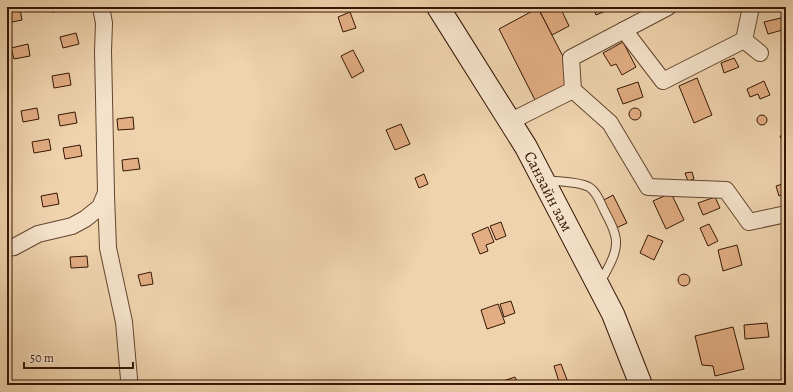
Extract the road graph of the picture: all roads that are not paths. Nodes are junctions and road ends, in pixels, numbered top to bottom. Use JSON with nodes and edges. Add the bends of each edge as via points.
{"nodes":[{"id":1,"x":101,"y":7,"type":"edge"},
{"id":2,"x":438,"y":7,"type":"edge"},
{"id":3,"x":668,"y":7,"type":"edge"},
{"id":4,"x":751,"y":7,"type":"edge"},
{"id":5,"x":624,"y":30,"type":"junction"},
{"id":6,"x":744,"y":40,"type":"junction"},
{"id":7,"x":760,"y":53,"type":"dead end"},
{"id":8,"x":573,"y":90,"type":"junction"},
{"id":9,"x":511,"y":121,"type":"junction"},
{"id":10,"x":544,"y":180,"type":"junction"},
{"id":11,"x":106,"y":193,"type":"junction"},
{"id":12,"x":786,"y":214,"type":"edge"},
{"id":13,"x":7,"y":248,"type":"edge"},
{"id":14,"x":599,"y":286,"type":"junction"},
{"id":15,"x":129,"y":383,"type":"edge"},
{"id":16,"x":641,"y":385,"type":"edge"}],
"edges":[{"from":1,"to":11,"type":"street","via":[[104,23]]},
{"from":2,"to":9,"type":"main road","name":"Санзайн зам"},
{"from":3,"to":5,"type":"street"},
{"from":4,"to":6,"type":"street"},
{"from":5,"to":6,"type":"street","via":[[663,81]]},
{"from":5,"to":8,"type":"street","via":[[571,58]]},
{"from":6,"to":7,"type":"street"},
{"from":8,"to":9,"type":"street"},
{"from":8,"to":12,"type":"street","via":[[610,123],[648,187],[726,190],[749,222]]},
{"from":9,"to":10,"type":"main road","name":"Санзайн зам"},
{"from":10,"to":14,"type":"main road","name":"Санзайн зам"},
{"from":10,"to":14,"type":"lane","via":[[582,185],[597,194],[617,241],[616,250]]},
{"from":11,"to":13,"type":"street","via":[[100,207],[72,226],[38,234],[14,248]]},
{"from":11,"to":15,"type":"street","via":[[108,248],[124,322]]},
{"from":14,"to":16,"type":"main road","name":"Санзайн зам"}]}
